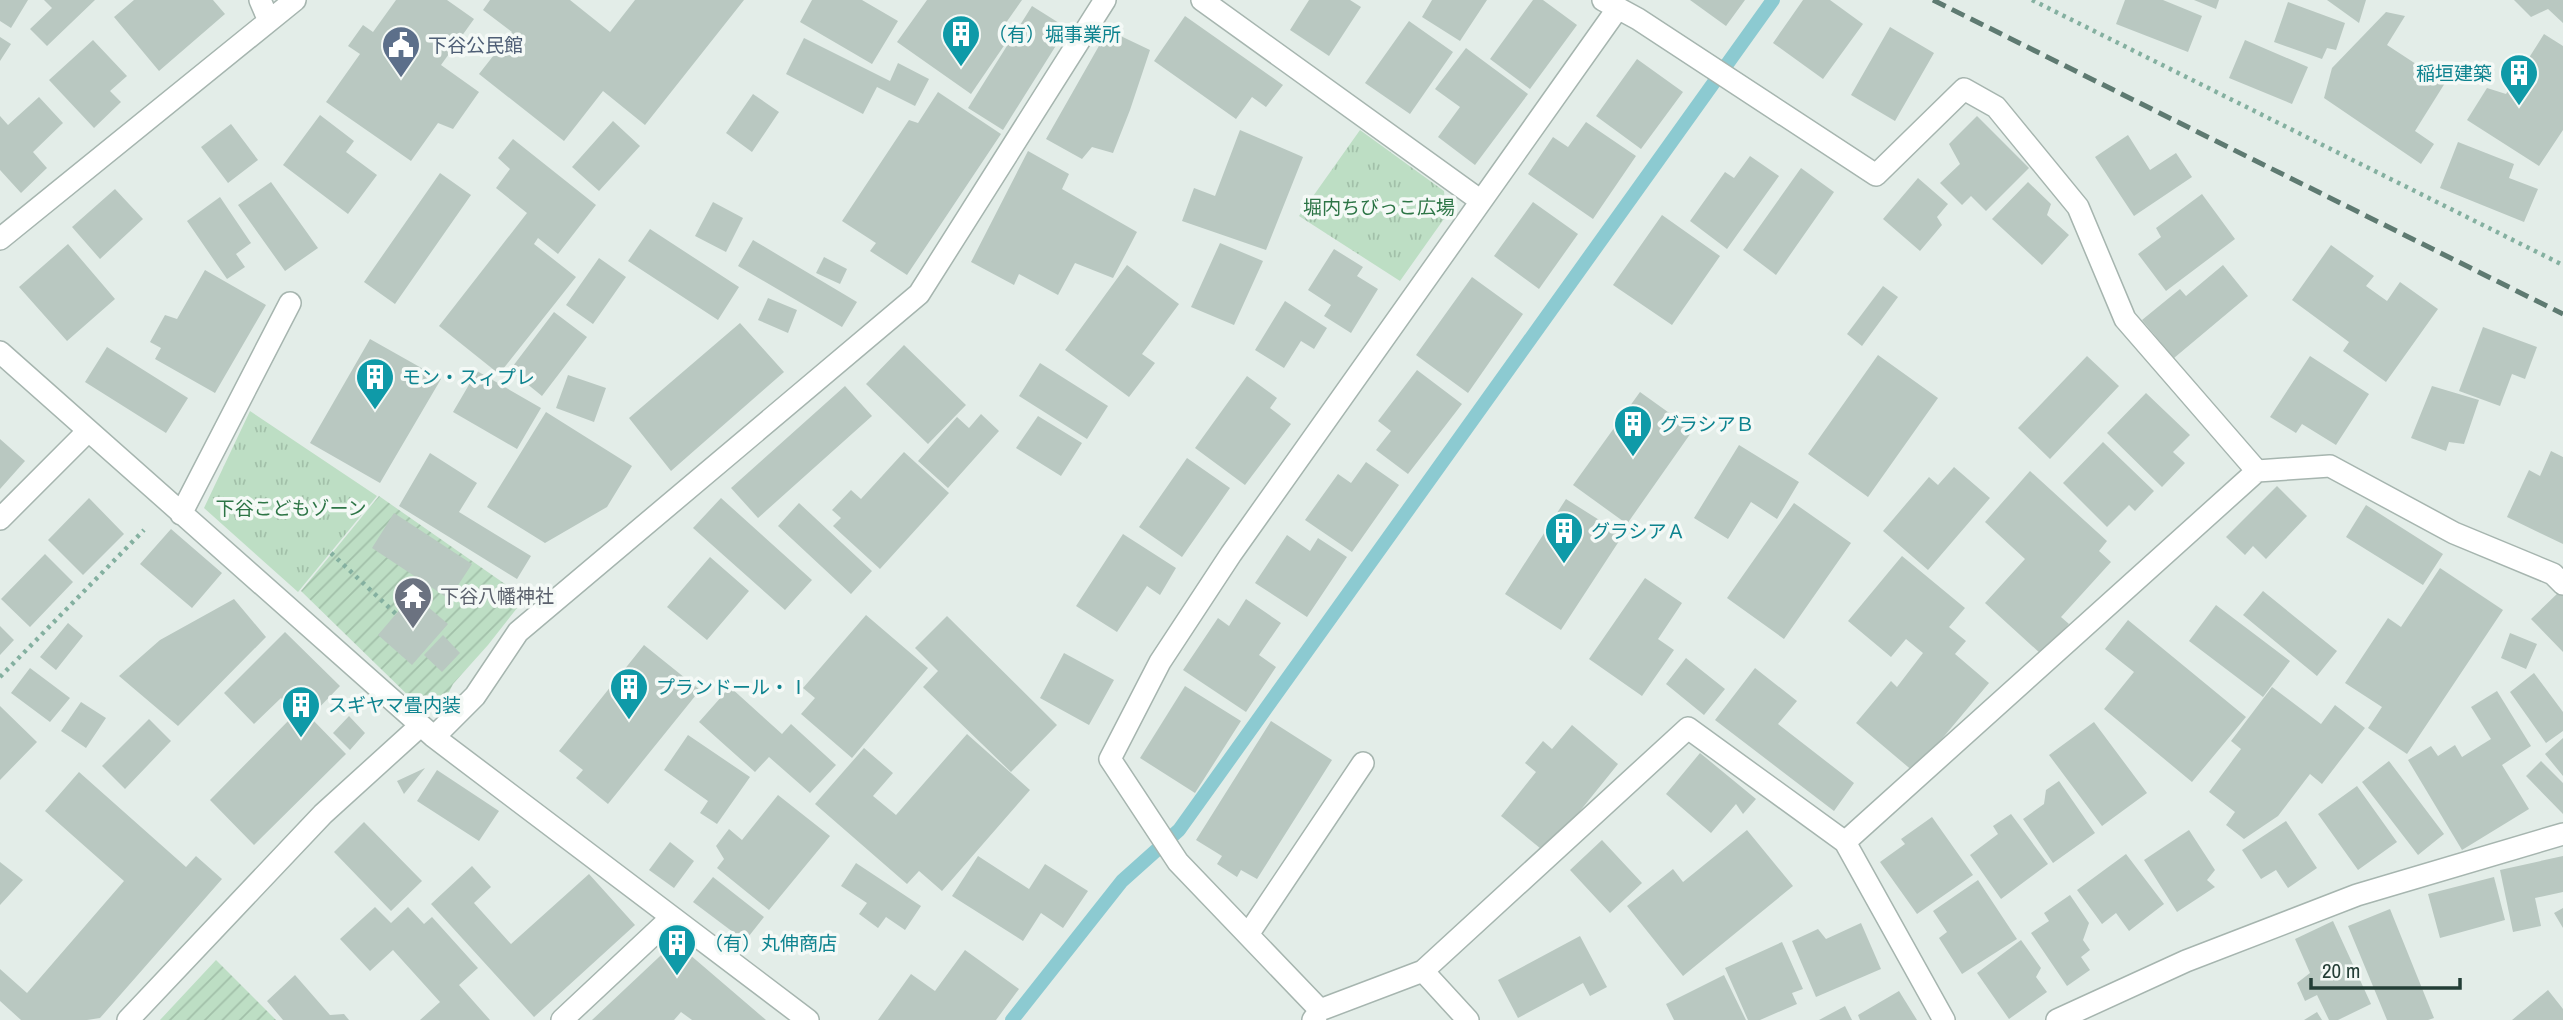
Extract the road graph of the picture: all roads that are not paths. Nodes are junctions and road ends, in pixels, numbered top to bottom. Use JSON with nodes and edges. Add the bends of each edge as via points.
{"nodes":[{"id":1,"x":260,"y":0,"type":"edge"},
{"id":2,"x":295,"y":0,"type":"edge"},
{"id":3,"x":1105,"y":0,"type":"edge"},
{"id":4,"x":1202,"y":0,"type":"edge"},
{"id":5,"x":1610,"y":4,"type":"edge"},
{"id":6,"x":269,"y":21,"type":"junction"},
{"id":7,"x":1481,"y":201,"type":"junction"},
{"id":8,"x":0,"y":239,"type":"edge"},
{"id":9,"x":290,"y":303,"type":"dead end"},
{"id":10,"x":0,"y":352,"type":"edge"},
{"id":11,"x":88,"y":431,"type":"junction"},
{"id":12,"x":2257,"y":471,"type":"junction"},
{"id":13,"x":175,"y":509,"type":"junction"},
{"id":14,"x":0,"y":519,"type":"edge"},
{"id":15,"x":2563,"y":584,"type":"edge"},
{"id":16,"x":427,"y":732,"type":"junction"},
{"id":17,"x":1363,"y":763,"type":"dead end"},
{"id":18,"x":2563,"y":834,"type":"edge"},
{"id":19,"x":1845,"y":842,"type":"junction"},
{"id":20,"x":671,"y":918,"type":"junction"},
{"id":21,"x":1249,"y":933,"type":"junction"},
{"id":22,"x":1423,"y":971,"type":"junction"},
{"id":23,"x":1317,"y":1015,"type":"edge"},
{"id":24,"x":2062,"y":1019,"type":"edge"},
{"id":25,"x":128,"y":1020,"type":"edge"},
{"id":26,"x":562,"y":1020,"type":"edge"},
{"id":27,"x":808,"y":1020,"type":"edge"},
{"id":28,"x":1468,"y":1020,"type":"edge"},
{"id":29,"x":1944,"y":1020,"type":"edge"}],
"edges":[{"from":1,"to":6,"type":"street"},
{"from":2,"to":6,"type":"street"},
{"from":3,"to":16,"type":"street","via":[[919,294],[517,632],[475,696]]},
{"from":4,"to":7,"type":"street"},
{"from":5,"to":7,"type":"street"},
{"from":5,"to":12,"type":"street","via":[[1876,175],[1964,89],[1996,107],[2078,207],[2125,318]]},
{"from":6,"to":8,"type":"street"},
{"from":7,"to":21,"type":"street","via":[[1224,565],[1160,662],[1110,759],[1178,862]]},
{"from":9,"to":13,"type":"street"},
{"from":10,"to":11,"type":"street"},
{"from":11,"to":13,"type":"street"},
{"from":11,"to":14,"type":"street"},
{"from":12,"to":15,"type":"street","via":[[2330,466],[2454,533],[2553,574]]},
{"from":12,"to":19,"type":"street"},
{"from":13,"to":16,"type":"street"},
{"from":16,"to":20,"type":"street"},
{"from":16,"to":25,"type":"street","via":[[323,814]]},
{"from":17,"to":21,"type":"street"},
{"from":18,"to":24,"type":"street","via":[[2357,895],[2186,961]]},
{"from":19,"to":22,"type":"street","via":[[1688,728]]},
{"from":19,"to":29,"type":"street"},
{"from":20,"to":26,"type":"street"},
{"from":20,"to":27,"type":"street"},
{"from":21,"to":23,"type":"street"},
{"from":22,"to":23,"type":"street"},
{"from":22,"to":28,"type":"street"}]}
